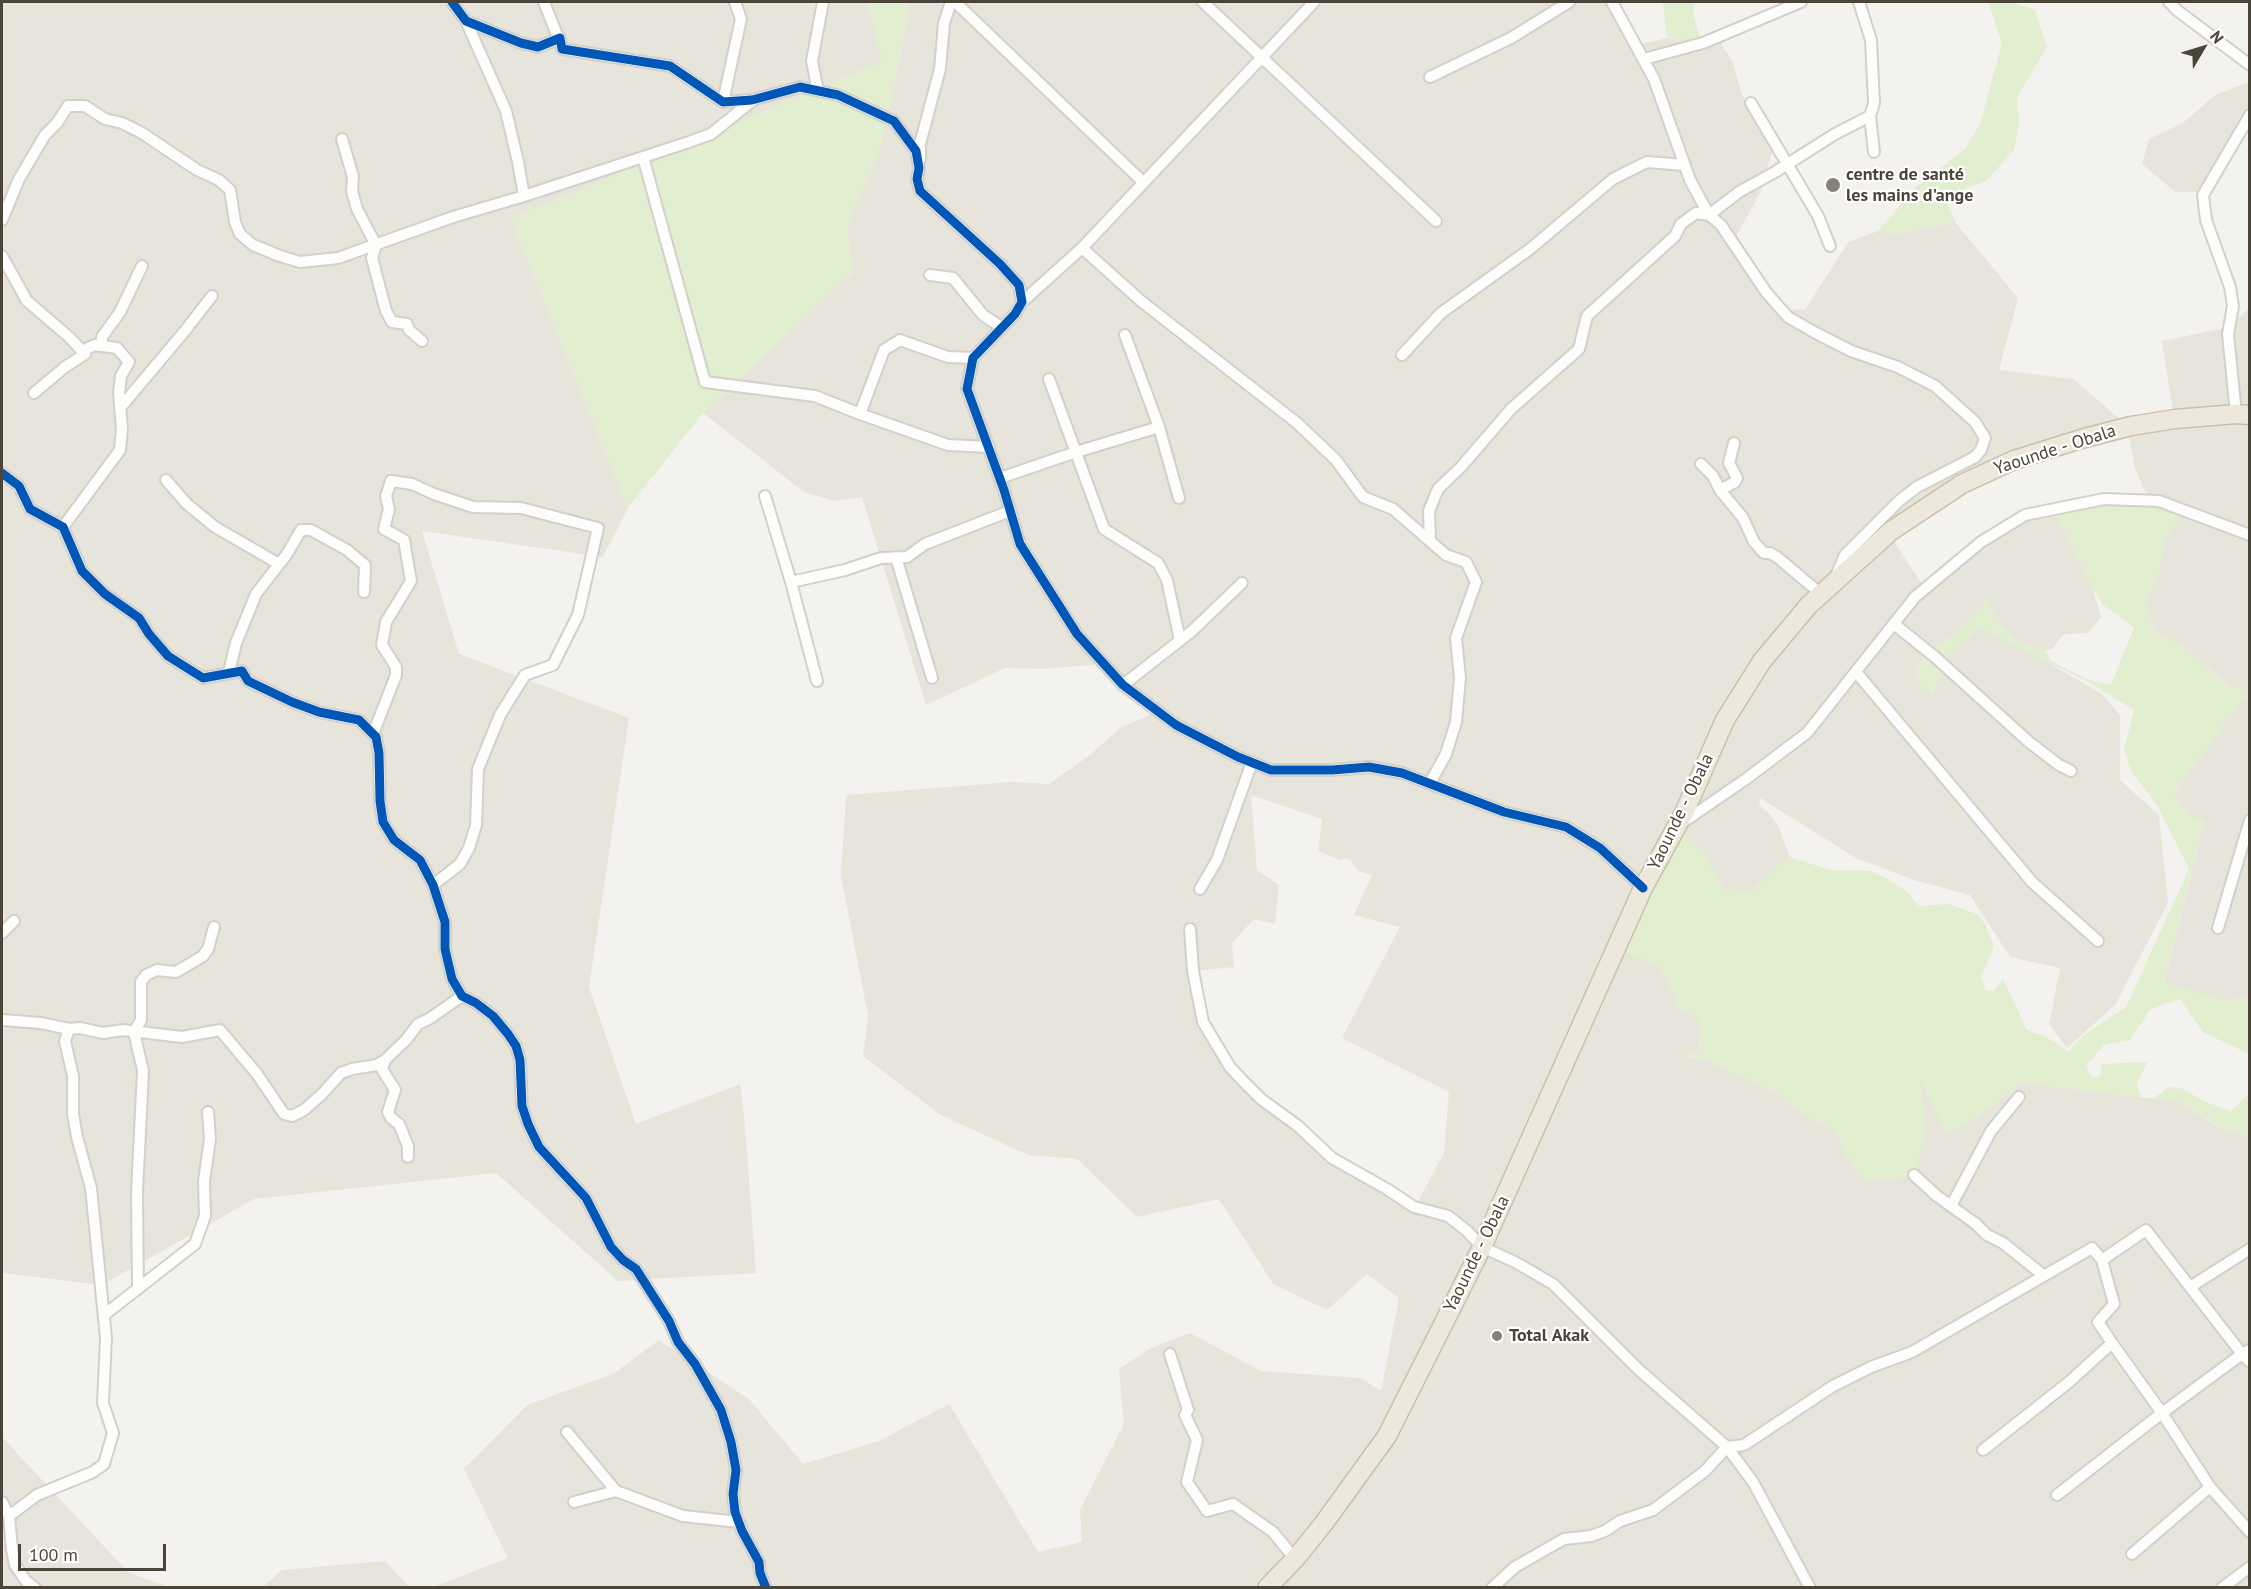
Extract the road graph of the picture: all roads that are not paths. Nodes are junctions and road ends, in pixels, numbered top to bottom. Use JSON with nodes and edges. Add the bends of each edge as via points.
{"nodes":[{"id":1,"x":452,"y":2,"type":"edge"},
{"id":2,"x":544,"y":2,"type":"edge"},
{"id":3,"x":735,"y":2,"type":"edge"},
{"id":4,"x":823,"y":2,"type":"edge"},
{"id":5,"x":953,"y":2,"type":"edge"},
{"id":6,"x":1203,"y":2,"type":"edge"},
{"id":7,"x":1314,"y":2,"type":"edge"},
{"id":8,"x":1569,"y":2,"type":"edge"},
{"id":9,"x":1612,"y":2,"type":"edge"},
{"id":10,"x":1801,"y":2,"type":"edge"},
{"id":11,"x":1859,"y":2,"type":"edge"},
{"id":12,"x":2169,"y":2,"type":"edge"},
{"id":13,"x":466,"y":21,"type":"junction"},
{"id":14,"x":560,"y":38,"type":"junction"},
{"id":15,"x":1263,"y":57,"type":"junction"},
{"id":16,"x":1644,"y":59,"type":"junction"},
{"id":17,"x":2250,"y":66,"type":"edge"},
{"id":18,"x":1430,"y":77,"type":"dead end"},
{"id":19,"x":818,"y":91,"type":"junction"},
{"id":20,"x":752,"y":100,"type":"junction"},
{"id":21,"x":723,"y":102,"type":"junction"},
{"id":22,"x":1751,"y":104,"type":"dead end"},
{"id":23,"x":2250,"y":115,"type":"edge"},
{"id":24,"x":1870,"y":116,"type":"junction"},
{"id":25,"x":342,"y":139,"type":"dead end"},
{"id":26,"x":1874,"y":152,"type":"dead end"},
{"id":27,"x":643,"y":157,"type":"junction"},
{"id":28,"x":1787,"y":164,"type":"junction"},
{"id":29,"x":1685,"y":165,"type":"junction"},
{"id":30,"x":920,"y":168,"type":"junction"},
{"id":31,"x":1143,"y":182,"type":"junction"},
{"id":32,"x":524,"y":196,"type":"junction"},
{"id":33,"x":1709,"y":215,"type":"junction"},
{"id":34,"x":2,"y":220,"type":"edge"},
{"id":35,"x":1436,"y":221,"type":"dead end"},
{"id":36,"x":376,"y":245,"type":"junction"},
{"id":37,"x":1830,"y":246,"type":"dead end"},
{"id":38,"x":1082,"y":248,"type":"junction"},
{"id":39,"x":2,"y":256,"type":"edge"},
{"id":40,"x":142,"y":266,"type":"dead end"},
{"id":41,"x":930,"y":275,"type":"dead end"},
{"id":42,"x":212,"y":296,"type":"dead end"},
{"id":43,"x":1022,"y":302,"type":"junction"},
{"id":44,"x":1001,"y":327,"type":"junction"},
{"id":45,"x":1125,"y":335,"type":"dead end"},
{"id":46,"x":422,"y":341,"type":"dead end"},
{"id":47,"x":101,"y":346,"type":"junction"},
{"id":48,"x":85,"y":354,"type":"junction"},
{"id":49,"x":1402,"y":355,"type":"dead end"},
{"id":50,"x":972,"y":358,"type":"junction"},
{"id":51,"x":1049,"y":379,"type":"dead end"},
{"id":52,"x":34,"y":393,"type":"dead end"},
{"id":53,"x":120,"y":408,"type":"junction"},
{"id":54,"x":860,"y":414,"type":"junction"},
{"id":55,"x":2243,"y":415,"type":"edge"},
{"id":56,"x":1159,"y":427,"type":"junction"},
{"id":57,"x":1734,"y":443,"type":"dead end"},
{"id":58,"x":989,"y":447,"type":"junction"},
{"id":59,"x":1076,"y":452,"type":"junction"},
{"id":60,"x":1701,"y":464,"type":"dead end"},
{"id":61,"x":2,"y":473,"type":"edge"},
{"id":62,"x":1000,"y":478,"type":"junction"},
{"id":63,"x":166,"y":480,"type":"dead end"},
{"id":64,"x":1720,"y":490,"type":"junction"},
{"id":65,"x":765,"y":495,"type":"dead end"},
{"id":66,"x":1179,"y":498,"type":"dead end"},
{"id":67,"x":1010,"y":511,"type":"junction"},
{"id":68,"x":63,"y":528,"type":"junction"},
{"id":69,"x":2250,"y":535,"type":"edge"},
{"id":70,"x":1430,"y":541,"type":"junction"},
{"id":71,"x":896,"y":557,"type":"junction"},
{"id":72,"x":279,"y":564,"type":"junction"},
{"id":73,"x":791,"y":582,"type":"junction"},
{"id":74,"x":1242,"y":583,"type":"dead end"},
{"id":75,"x":1827,"y":588,"type":"junction"},
{"id":76,"x":364,"y":592,"type":"dead end"},
{"id":77,"x":1894,"y":624,"type":"junction"},
{"id":78,"x":1179,"y":640,"type":"junction"},
{"id":79,"x":229,"y":672,"type":"junction"},
{"id":80,"x":1857,"y":672,"type":"junction"},
{"id":81,"x":932,"y":678,"type":"dead end"},
{"id":82,"x":817,"y":681,"type":"dead end"},
{"id":83,"x":1123,"y":685,"type":"junction"},
{"id":84,"x":373,"y":734,"type":"junction"},
{"id":85,"x":1252,"y":762,"type":"junction"},
{"id":86,"x":2071,"y":771,"type":"dead end"},
{"id":87,"x":1430,"y":783,"type":"junction"},
{"id":88,"x":2250,"y":820,"type":"edge"},
{"id":89,"x":1676,"y":826,"type":"junction"},
{"id":90,"x":433,"y":885,"type":"junction"},
{"id":91,"x":1643,"y":888,"type":"junction"},
{"id":92,"x":1200,"y":889,"type":"dead end"},
{"id":93,"x":14,"y":921,"type":"dead end"},
{"id":94,"x":214,"y":927,"type":"dead end"},
{"id":95,"x":2218,"y":928,"type":"dead end"},
{"id":96,"x":1190,"y":929,"type":"dead end"},
{"id":97,"x":2,"y":933,"type":"edge"},
{"id":98,"x":2098,"y":941,"type":"dead end"},
{"id":99,"x":462,"y":996,"type":"junction"},
{"id":100,"x":2,"y":1020,"type":"edge"},
{"id":101,"x":69,"y":1029,"type":"junction"},
{"id":102,"x":134,"y":1032,"type":"junction"},
{"id":103,"x":385,"y":1060,"type":"junction"},
{"id":104,"x":2019,"y":1097,"type":"dead end"},
{"id":105,"x":208,"y":1112,"type":"dead end"},
{"id":106,"x":408,"y":1157,"type":"dead end"},
{"id":107,"x":1914,"y":1175,"type":"dead end"},
{"id":108,"x":1951,"y":1206,"type":"junction"},
{"id":109,"x":1482,"y":1247,"type":"junction"},
{"id":110,"x":2250,"y":1249,"type":"edge"},
{"id":111,"x":2102,"y":1260,"type":"junction"},
{"id":112,"x":2043,"y":1275,"type":"junction"},
{"id":113,"x":2190,"y":1287,"type":"junction"},
{"id":114,"x":138,"y":1289,"type":"junction"},
{"id":115,"x":104,"y":1315,"type":"junction"},
{"id":116,"x":2112,"y":1343,"type":"junction"},
{"id":117,"x":1170,"y":1354,"type":"dead end"},
{"id":118,"x":2247,"y":1355,"type":"edge"},
{"id":119,"x":2162,"y":1413,"type":"junction"},
{"id":120,"x":567,"y":1432,"type":"dead end"},
{"id":121,"x":1727,"y":1447,"type":"junction"},
{"id":122,"x":1983,"y":1450,"type":"dead end"},
{"id":123,"x":2210,"y":1487,"type":"junction"},
{"id":124,"x":616,"y":1491,"type":"junction"},
{"id":125,"x":2056,"y":1495,"type":"dead end"},
{"id":126,"x":2,"y":1502,"type":"edge"},
{"id":127,"x":574,"y":1502,"type":"dead end"},
{"id":128,"x":9,"y":1516,"type":"junction"},
{"id":129,"x":739,"y":1522,"type":"junction"},
{"id":130,"x":2250,"y":1532,"type":"edge"},
{"id":131,"x":2132,"y":1554,"type":"dead end"},
{"id":132,"x":1295,"y":1559,"type":"junction"},
{"id":133,"x":2250,"y":1567,"type":"edge"},
{"id":134,"x":34,"y":1587,"type":"edge"},
{"id":135,"x":766,"y":1587,"type":"edge"},
{"id":136,"x":1267,"y":1587,"type":"edge"},
{"id":137,"x":1492,"y":1587,"type":"edge"},
{"id":138,"x":1810,"y":1587,"type":"edge"},
{"id":139,"x":2222,"y":1587,"type":"edge"}],
"edges":[{"from":1,"to":13,"type":"street"},
{"from":2,"to":14,"type":"street"},
{"from":3,"to":21,"type":"street","via":[[741,19]]},
{"from":4,"to":19,"type":"street","via":[[812,61]]},
{"from":5,"to":30,"type":"street","via":[[944,23],[944,42],[921,144]]},
{"from":5,"to":31,"type":"street"},
{"from":6,"to":15,"type":"street"},
{"from":7,"to":15,"type":"street"},
{"from":8,"to":18,"type":"street","via":[[1510,38]]},
{"from":9,"to":16,"type":"street"},
{"from":10,"to":16,"type":"street","via":[[1703,43]]},
{"from":11,"to":24,"type":"street","via":[[1871,40],[1874,103]]},
{"from":12,"to":17,"type":"street"},
{"from":13,"to":14,"type":"street","via":[[521,44],[538,47]]},
{"from":13,"to":32,"type":"street","via":[[506,111]]},
{"from":14,"to":21,"type":"street","via":[[562,49],[670,66]]},
{"from":15,"to":31,"type":"street"},
{"from":15,"to":35,"type":"street"},
{"from":16,"to":29,"type":"street"},
{"from":19,"to":20,"type":"street","via":[[800,87]]},
{"from":19,"to":30,"type":"street","via":[[838,95],[894,121],[916,151]]},
{"from":20,"to":21,"type":"street"},
{"from":20,"to":27,"type":"street","via":[[711,134]]},
{"from":22,"to":28,"type":"street"},
{"from":23,"to":55,"type":"street","via":[[2203,195],[2206,220],[2230,288],[2233,306],[2228,334]]},
{"from":24,"to":26,"type":"street"},
{"from":24,"to":28,"type":"street"},
{"from":25,"to":36,"type":"street","via":[[357,209]]},
{"from":27,"to":32,"type":"street"},
{"from":27,"to":54,"type":"street","via":[[705,382],[815,396]]},
{"from":28,"to":33,"type":"street"},
{"from":28,"to":37,"type":"street","via":[[1818,216]]},
{"from":29,"to":33,"type":"street"},
{"from":29,"to":49,"type":"street","via":[[1647,162],[1613,179],[1530,249],[1441,313]]},
{"from":30,"to":43,"type":"street","via":[[920,191],[1019,285]]},
{"from":31,"to":38,"type":"street"},
{"from":32,"to":36,"type":"street"},
{"from":33,"to":70,"type":"street","via":[[1696,213],[1682,224],[1675,236],[1587,316],[1579,349],[1511,409],[1438,489],[1429,511]]},
{"from":33,"to":75,"type":"street","via":[[1721,225],[1758,281],[1788,317],[1851,351],[1898,367],[1935,386],[1975,422],[1985,438],[1975,457],[1917,487],[1899,501],[1845,555]]},
{"from":34,"to":36,"type":"street","via":[[45,135],[68,106],[85,106],[142,133],[219,180],[230,190],[237,229],[253,245],[300,262],[338,258]]},
{"from":36,"to":46,"type":"street","via":[[372,258],[386,311],[392,322],[408,324],[409,330]]},
{"from":38,"to":43,"type":"street"},
{"from":38,"to":70,"type":"street","via":[[1141,301],[1298,423],[1336,460],[1363,497],[1393,509]]},
{"from":39,"to":48,"type":"street","via":[[27,301]]},
{"from":40,"to":47,"type":"street","via":[[120,312],[102,337]]},
{"from":41,"to":44,"type":"street","via":[[953,278],[983,315]]},
{"from":42,"to":53,"type":"street"},
{"from":43,"to":44,"type":"street"},
{"from":44,"to":50,"type":"street"},
{"from":45,"to":56,"type":"street"},
{"from":47,"to":48,"type":"street","via":[[94,345]]},
{"from":47,"to":53,"type":"street","via":[[117,348],[129,362],[121,376]]},
{"from":48,"to":52,"type":"street"},
{"from":50,"to":54,"type":"street","via":[[948,357],[900,340],[884,350]]},
{"from":50,"to":58,"type":"street","via":[[967,389]]},
{"from":51,"to":59,"type":"street"},
{"from":53,"to":68,"type":"street","via":[[120,450]]},
{"from":54,"to":58,"type":"street","via":[[948,445]]},
{"from":55,"to":75,"type":"highway","name":"Yaounde - Obala","via":[[2131,426],[2014,460],[1962,484],[1891,531]]},
{"from":56,"to":59,"type":"street"},
{"from":56,"to":66,"type":"street"},
{"from":57,"to":64,"type":"street","via":[[1729,462],[1737,478]]},
{"from":58,"to":62,"type":"street"},
{"from":59,"to":62,"type":"street"},
{"from":59,"to":78,"type":"street","via":[[1104,529],[1158,563],[1167,580]]},
{"from":60,"to":64,"type":"street"},
{"from":61,"to":68,"type":"street","via":[[18,486],[30,509]]},
{"from":62,"to":67,"type":"street"},
{"from":63,"to":72,"type":"street","via":[[215,527]]},
{"from":64,"to":75,"type":"street","via":[[1764,553]]},
{"from":65,"to":73,"type":"street"},
{"from":67,"to":71,"type":"street","via":[[925,544],[907,557]]},
{"from":67,"to":83,"type":"street","via":[[1020,544],[1043,582],[1077,634]]},
{"from":68,"to":79,"type":"street","via":[[82,571],[105,594],[139,618],[168,656],[203,678]]},
{"from":69,"to":77,"type":"street","via":[[2158,501],[2104,498],[2025,515],[1981,542],[1915,597]]},
{"from":70,"to":87,"type":"street","via":[[1446,555],[1466,562],[1476,582],[1456,638],[1460,678],[1456,722],[1446,754]]},
{"from":71,"to":73,"type":"street"},
{"from":71,"to":81,"type":"street"},
{"from":72,"to":76,"type":"street","via":[[301,530],[311,530],[365,565]]},
{"from":72,"to":79,"type":"street","via":[[256,594]]},
{"from":73,"to":82,"type":"street"},
{"from":74,"to":78,"type":"street"},
{"from":75,"to":89,"type":"highway","name":"Yaounde - Obala","via":[[1762,661],[1725,720]]},
{"from":77,"to":80,"type":"street"},
{"from":77,"to":86,"type":"street","via":[[2029,742]]},
{"from":78,"to":83,"type":"street"},
{"from":79,"to":84,"type":"street","via":[[242,671],[248,681],[319,712],[359,720]]},
{"from":80,"to":89,"type":"street","via":[[1807,733]]},
{"from":80,"to":98,"type":"street","via":[[2031,882]]},
{"from":83,"to":85,"type":"street","via":[[1176,725]]},
{"from":84,"to":90,"type":"street","via":[[379,753],[383,822],[394,840],[420,860]]},
{"from":84,"to":90,"type":"street","via":[[396,675],[396,667],[382,645],[386,622],[411,581],[404,540],[384,529],[391,481],[412,484],[473,507],[522,508],[598,528],[578,615],[552,665],[525,675],[500,715],[478,770],[476,825],[469,848],[460,864]]},
{"from":85,"to":87,"type":"street","via":[[1271,770],[1369,767]]},
{"from":85,"to":92,"type":"street","via":[[1217,860]]},
{"from":87,"to":91,"type":"street","via":[[1504,812],[1566,827],[1600,848]]},
{"from":88,"to":95,"type":"street"},
{"from":89,"to":91,"type":"highway","name":"Yaounde - Obala"},
{"from":90,"to":99,"type":"street","via":[[445,922],[445,949],[452,979]]},
{"from":91,"to":109,"type":"highway","name":"Yaounde - Obala"},
{"from":93,"to":97,"type":"street"},
{"from":94,"to":102,"type":"street","via":[[203,956],[176,972],[157,970],[146,975],[141,982],[141,1020]]},
{"from":96,"to":109,"type":"street","via":[[1203,1022],[1230,1067],[1261,1099],[1332,1158],[1414,1207],[1448,1216]]},
{"from":99,"to":103,"type":"street","via":[[418,1024]]},
{"from":99,"to":129,"type":"street","via":[[494,1016],[516,1046],[522,1106],[539,1147],[586,1198],[611,1247],[636,1269],[721,1410],[736,1470],[733,1494]]},
{"from":100,"to":101,"type":"street"},
{"from":101,"to":102,"type":"street"},
{"from":101,"to":115,"type":"street","via":[[65,1041],[73,1076],[77,1137],[91,1188]]},
{"from":102,"to":103,"type":"street","via":[[182,1037],[220,1030],[284,1114],[292,1116],[316,1100],[341,1072]]},
{"from":102,"to":114,"type":"street","via":[[142,1071]]},
{"from":103,"to":106,"type":"street","via":[[382,1069],[395,1090],[388,1112],[399,1124]]},
{"from":104,"to":108,"type":"street","via":[[1991,1131]]},
{"from":105,"to":114,"type":"street","via":[[205,1216],[195,1244]]},
{"from":107,"to":108,"type":"street"},
{"from":108,"to":112,"type":"street"},
{"from":109,"to":121,"type":"street","via":[[1553,1284],[1638,1369]]},
{"from":109,"to":132,"type":"highway","name":"Yaounde - Obala","via":[[1387,1436]]},
{"from":110,"to":113,"type":"street"},
{"from":111,"to":112,"type":"street","via":[[2092,1248]]},
{"from":111,"to":113,"type":"street","via":[[2146,1230]]},
{"from":111,"to":116,"type":"street","via":[[2114,1304],[2098,1322]]},
{"from":112,"to":121,"type":"street","via":[[1912,1352],[1833,1386],[1744,1444]]},
{"from":113,"to":118,"type":"street"},
{"from":114,"to":115,"type":"street"},
{"from":115,"to":128,"type":"street","via":[[103,1403],[113,1433],[104,1464],[37,1495]]},
{"from":116,"to":119,"type":"street"},
{"from":116,"to":122,"type":"street"},
{"from":117,"to":132,"type":"street","via":[[1188,1410],[1185,1415],[1197,1440],[1187,1482],[1207,1511],[1233,1504],[1274,1532]]},
{"from":118,"to":119,"type":"street"},
{"from":119,"to":123,"type":"street"},
{"from":119,"to":125,"type":"street"},
{"from":120,"to":124,"type":"street"},
{"from":121,"to":137,"type":"street","via":[[1705,1471],[1653,1510],[1626,1518],[1591,1536],[1564,1539],[1515,1567]]},
{"from":121,"to":138,"type":"street","via":[[1753,1482]]},
{"from":123,"to":130,"type":"street"},
{"from":123,"to":131,"type":"street"},
{"from":124,"to":127,"type":"street"},
{"from":124,"to":129,"type":"street","via":[[683,1516]]},
{"from":126,"to":128,"type":"street"},
{"from":128,"to":134,"type":"street","via":[[15,1565]]},
{"from":129,"to":135,"type":"street","via":[[759,1562]]},
{"from":132,"to":136,"type":"highway","name":"Yaounde - Obala"},
{"from":133,"to":139,"type":"street"}]}
